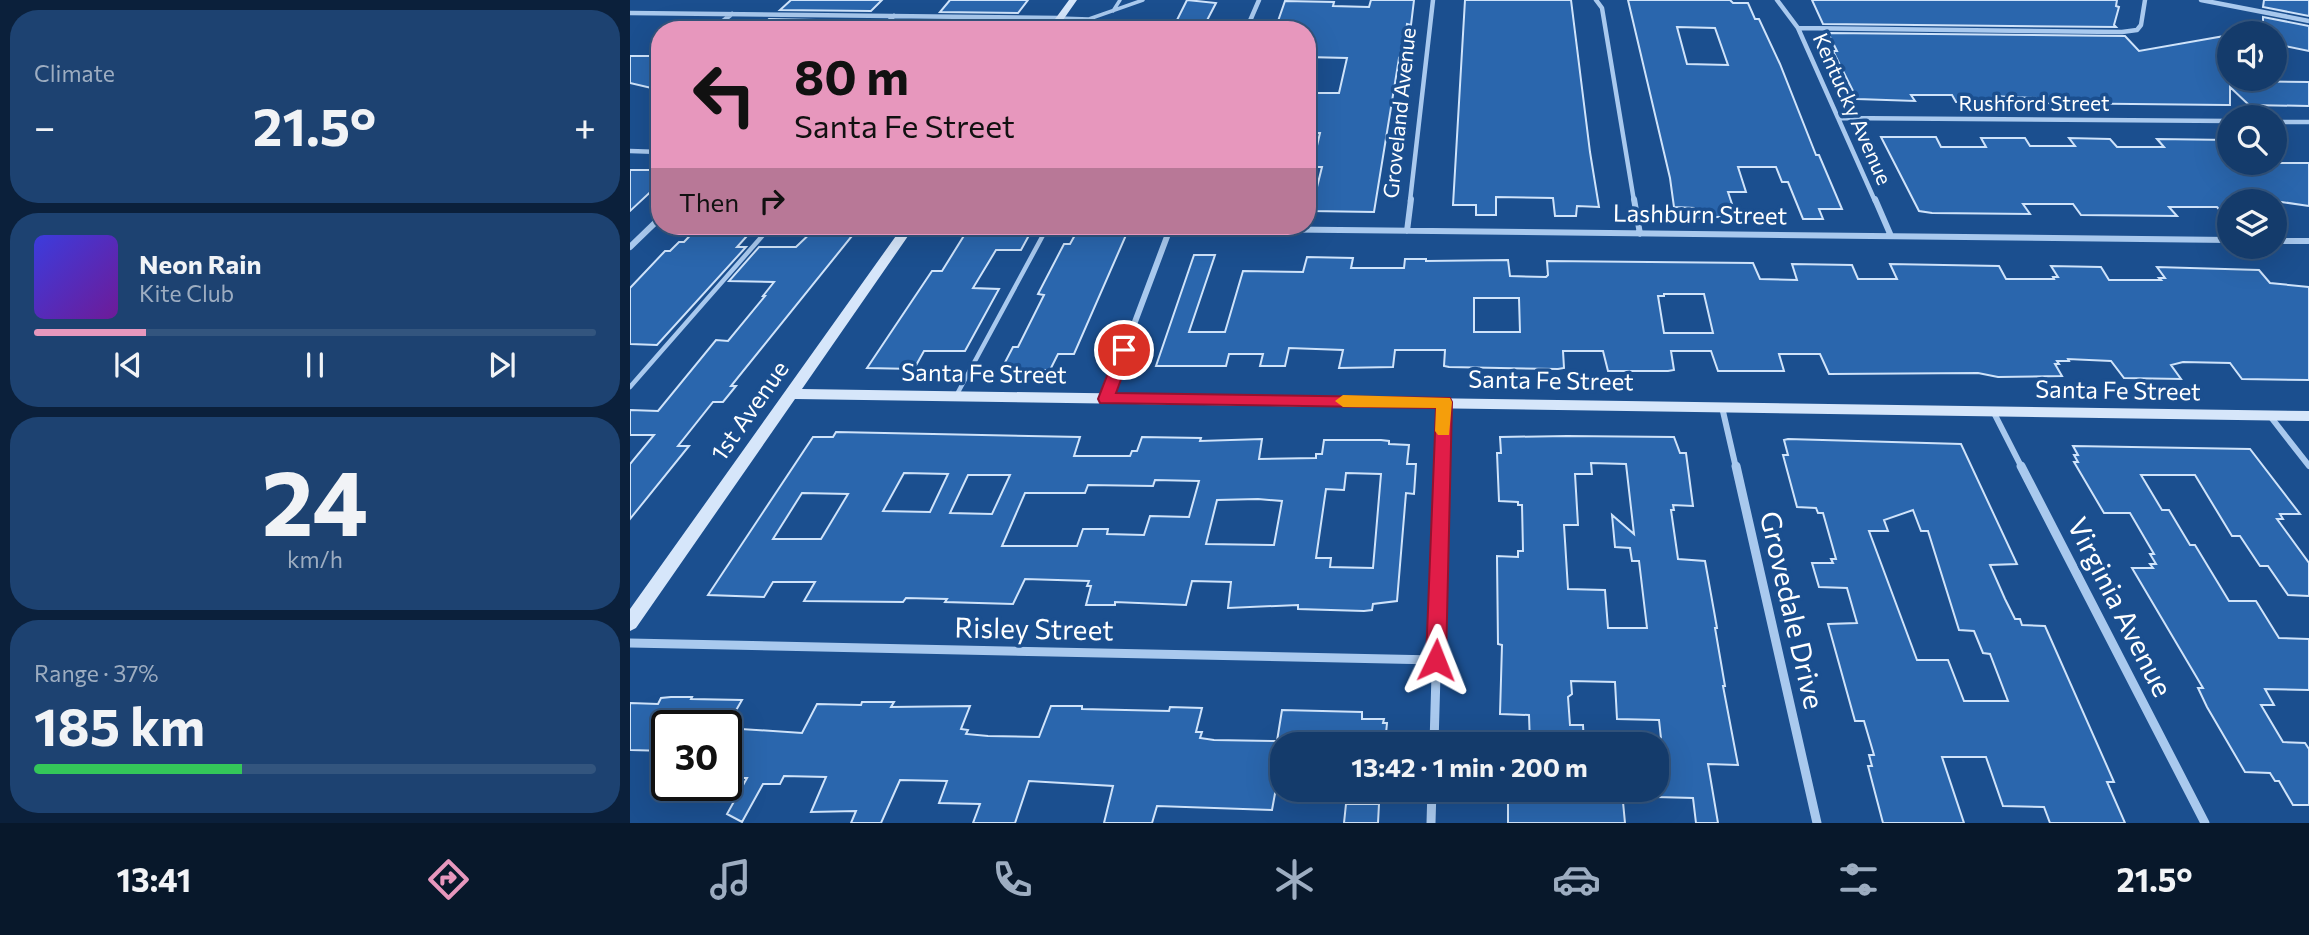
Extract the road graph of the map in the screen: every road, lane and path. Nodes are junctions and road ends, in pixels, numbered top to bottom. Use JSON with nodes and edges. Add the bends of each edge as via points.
{"nodes":[{"id":1,"x":1073,"y":0,"type":"edge"},
{"id":2,"x":1120,"y":0,"type":"edge"},
{"id":3,"x":1143,"y":0,"type":"edge"},
{"id":4,"x":1259,"y":0,"type":"edge"},
{"id":5,"x":1433,"y":0,"type":"edge"},
{"id":6,"x":1596,"y":0,"type":"edge"},
{"id":7,"x":1777,"y":0,"type":"edge"},
{"id":8,"x":2144,"y":0,"type":"edge"},
{"id":9,"x":2201,"y":0,"type":"edge"},
{"id":10,"x":1113,"y":10,"type":"junction"},
{"id":11,"x":630,"y":13,"type":"edge"},
{"id":12,"x":732,"y":14,"type":"junction"},
{"id":13,"x":894,"y":16,"type":"junction"},
{"id":14,"x":1059,"y":18,"type":"junction"},
{"id":15,"x":723,"y":21,"type":"edge"},
{"id":16,"x":889,"y":21,"type":"edge"},
{"id":17,"x":1057,"y":21,"type":"edge"},
{"id":18,"x":1250,"y":21,"type":"edge"},
{"id":19,"x":2309,"y":21,"type":"edge"},
{"id":20,"x":1798,"y":28,"type":"junction"},
{"id":21,"x":1838,"y":118,"type":"junction"},
{"id":22,"x":2217,"y":121,"type":"edge"},
{"id":23,"x":2287,"y":122,"type":"edge"},
{"id":24,"x":2309,"y":122,"type":"edge"},
{"id":25,"x":630,"y":151,"type":"edge"},
{"id":26,"x":651,"y":152,"type":"edge"},
{"id":27,"x":651,"y":227,"type":"edge"},
{"id":28,"x":1316,"y":229,"type":"edge"},
{"id":29,"x":1407,"y":231,"type":"junction"},
{"id":30,"x":1640,"y":234,"type":"junction"},
{"id":31,"x":763,"y":235,"type":"edge"},
{"id":32,"x":903,"y":235,"type":"edge"},
{"id":33,"x":1043,"y":235,"type":"edge"},
{"id":34,"x":1167,"y":235,"type":"edge"},
{"id":35,"x":1891,"y":236,"type":"junction"},
{"id":36,"x":2217,"y":240,"type":"edge"},
{"id":37,"x":2287,"y":241,"type":"edge"},
{"id":38,"x":2309,"y":241,"type":"edge"},
{"id":39,"x":630,"y":247,"type":"edge"},
{"id":40,"x":630,"y":387,"type":"edge"},
{"id":41,"x":792,"y":394,"type":"junction"},
{"id":42,"x":956,"y":396,"type":"junction"},
{"id":43,"x":1106,"y":399,"type":"junction"},
{"id":44,"x":1444,"y":402,"type":"junction"},
{"id":45,"x":1723,"y":407,"type":"junction"},
{"id":46,"x":1994,"y":412,"type":"junction"},
{"id":47,"x":2270,"y":416,"type":"junction"},
{"id":48,"x":2309,"y":416,"type":"edge"},
{"id":49,"x":2309,"y":466,"type":"edge"},
{"id":50,"x":630,"y":623,"type":"edge"},
{"id":51,"x":630,"y":643,"type":"edge"},
{"id":52,"x":1436,"y":660,"type":"junction"},
{"id":53,"x":1434,"y":732,"type":"edge"},
{"id":54,"x":1432,"y":802,"type":"edge"},
{"id":55,"x":1431,"y":823,"type":"edge"},
{"id":56,"x":1817,"y":823,"type":"edge"},
{"id":57,"x":2204,"y":823,"type":"edge"}],
"edges":[{"from":1,"to":14,"type":"street"},
{"from":2,"to":10,"type":"lane"},
{"from":3,"to":10,"type":"lane"},
{"from":4,"to":18,"type":"street"},
{"from":5,"to":29,"type":"street","name":"Groveland Avenue"},
{"from":6,"to":30,"type":"street","via":[[1602,8]]},
{"from":7,"to":20,"type":"street","name":"Kentucky Avenue"},
{"from":8,"to":20,"type":"street","via":[[2141,25],[2122,32]]},
{"from":9,"to":19,"type":"street"},
{"from":10,"to":14,"type":"lane","via":[[1089,19]]},
{"from":11,"to":12,"type":"street"},
{"from":12,"to":13,"type":"street"},
{"from":12,"to":15,"type":"street"},
{"from":13,"to":14,"type":"street"},
{"from":13,"to":16,"type":"street"},
{"from":14,"to":17,"type":"street"},
{"from":20,"to":21,"type":"street","name":"Kentucky Avenue"},
{"from":21,"to":22,"type":"street","name":"Rushford Street"},
{"from":21,"to":35,"type":"street","name":"Kentucky Avenue"},
{"from":23,"to":24,"type":"street"},
{"from":25,"to":26,"type":"street"},
{"from":27,"to":39,"type":"street"},
{"from":28,"to":29,"type":"street","name":"Lashburn Street"},
{"from":29,"to":30,"type":"street","name":"Lashburn Street"},
{"from":30,"to":35,"type":"street","name":"Lashburn Street"},
{"from":31,"to":40,"type":"lane"},
{"from":32,"to":41,"type":"street","name":"1st Avenue"},
{"from":33,"to":42,"type":"lane"},
{"from":34,"to":43,"type":"street"},
{"from":35,"to":36,"type":"street","name":"Lashburn Street"},
{"from":37,"to":38,"type":"street"},
{"from":41,"to":42,"type":"street","name":"Santa Fe Street"},
{"from":41,"to":50,"type":"street","name":"1st Avenue"},
{"from":42,"to":43,"type":"street","name":"Santa Fe Street"},
{"from":43,"to":44,"type":"street","name":"Santa Fe Street"},
{"from":44,"to":45,"type":"street","name":"Santa Fe Street"},
{"from":44,"to":52,"type":"street"},
{"from":45,"to":46,"type":"street","name":"Santa Fe Street"},
{"from":45,"to":56,"type":"street","name":"Grovedale Drive"},
{"from":46,"to":47,"type":"street","name":"Santa Fe Street"},
{"from":46,"to":57,"type":"street","name":"Virginia Avenue"},
{"from":47,"to":48,"type":"street","name":"Santa Fe Street"},
{"from":47,"to":49,"type":"street"},
{"from":51,"to":52,"type":"street","name":"Risley Street"},
{"from":52,"to":53,"type":"street"},
{"from":54,"to":55,"type":"street"}]}
